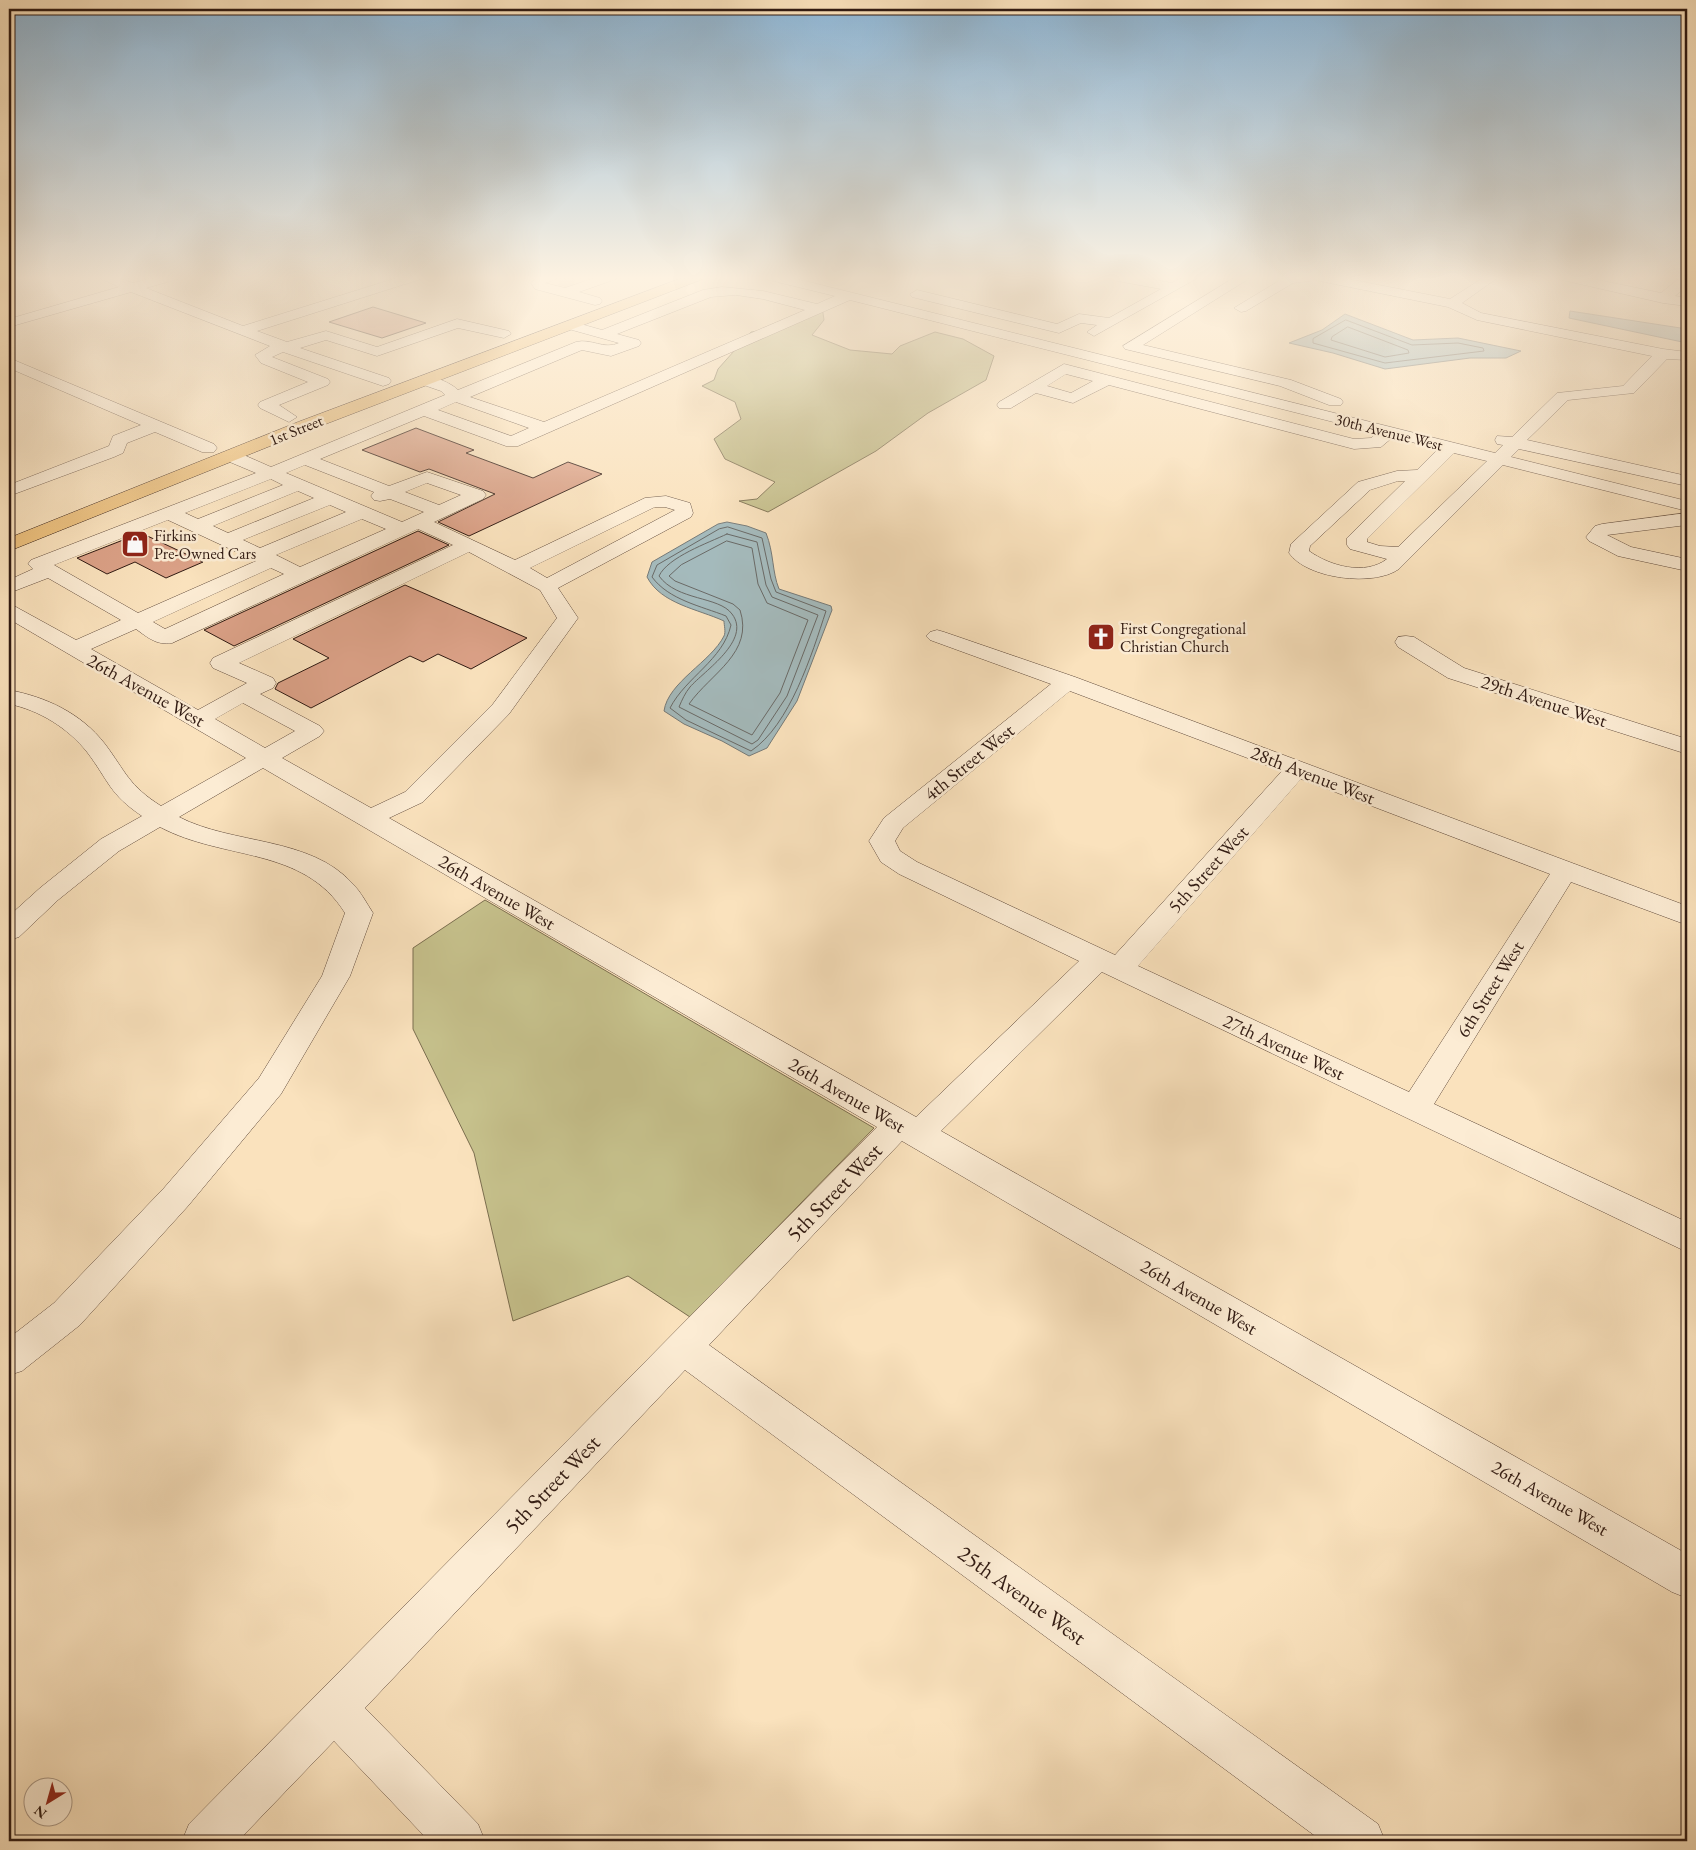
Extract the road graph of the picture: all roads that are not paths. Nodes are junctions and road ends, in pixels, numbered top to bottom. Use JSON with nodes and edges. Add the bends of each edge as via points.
{"nodes":[{"id":1,"x":272,"y":362,"type":"edge"},
{"id":2,"x":330,"y":362,"type":"edge"},
{"id":3,"x":431,"y":362,"type":"edge"},
{"id":4,"x":465,"y":362,"type":"edge"},
{"id":5,"x":539,"y":362,"type":"edge"},
{"id":6,"x":695,"y":362,"type":"edge"},
{"id":7,"x":1198,"y":362,"type":"edge"},
{"id":8,"x":1655,"y":362,"type":"edge"},
{"id":9,"x":9,"y":363,"type":"edge"},
{"id":10,"x":1114,"y":363,"type":"joint"},
{"id":11,"x":1099,"y":378,"type":"junction"},
{"id":12,"x":424,"y":380,"type":"junction"},
{"id":13,"x":383,"y":381,"type":"junction"},
{"id":14,"x":1034,"y":388,"type":"junction"},
{"id":15,"x":456,"y":397,"type":"junction"},
{"id":16,"x":1005,"y":405,"type":"dead end"},
{"id":17,"x":423,"y":410,"type":"junction"},
{"id":18,"x":1368,"y":410,"type":"dead end"},
{"id":19,"x":289,"y":417,"type":"junction"},
{"id":20,"x":157,"y":425,"type":"junction"},
{"id":21,"x":544,"y":428,"type":"junction"},
{"id":22,"x":1390,"y":432,"type":"junction"},
{"id":23,"x":1490,"y":439,"type":"dead end"},
{"id":24,"x":1517,"y":441,"type":"junction"},
{"id":25,"x":230,"y":445,"type":"junction"},
{"id":26,"x":1366,"y":445,"type":"junction"},
{"id":27,"x":1450,"y":447,"type":"junction"},
{"id":28,"x":208,"y":448,"type":"junction"},
{"id":29,"x":305,"y":459,"type":"junction"},
{"id":30,"x":1499,"y":460,"type":"junction"},
{"id":31,"x":1390,"y":464,"type":"junction"},
{"id":32,"x":270,"y":473,"type":"junction"},
{"id":33,"x":1422,"y":475,"type":"junction"},
{"id":34,"x":1687,"y":482,"type":"edge"},
{"id":35,"x":298,"y":485,"type":"junction"},
{"id":36,"x":9,"y":491,"type":"edge"},
{"id":37,"x":390,"y":492,"type":"junction"},
{"id":38,"x":330,"y":498,"type":"junction"},
{"id":39,"x":1687,"y":506,"type":"edge"},
{"id":40,"x":357,"y":510,"type":"junction"},
{"id":41,"x":440,"y":512,"type":"junction"},
{"id":42,"x":169,"y":513,"type":"junction"},
{"id":43,"x":36,"y":516,"type":"dead end"},
{"id":44,"x":79,"y":518,"type":"junction"},
{"id":45,"x":1687,"y":519,"type":"edge"},
{"id":46,"x":198,"y":526,"type":"junction"},
{"id":47,"x":411,"y":526,"type":"junction"},
{"id":48,"x":116,"y":533,"type":"junction"},
{"id":49,"x":228,"y":540,"type":"junction"},
{"id":50,"x":9,"y":545,"type":"edge"},
{"id":51,"x":469,"y":545,"type":"junction"},
{"id":52,"x":1404,"y":552,"type":"junction"},
{"id":53,"x":266,"y":558,"type":"junction"},
{"id":54,"x":1687,"y":565,"type":"edge"},
{"id":55,"x":515,"y":568,"type":"junction"},
{"id":56,"x":49,"y":570,"type":"junction"},
{"id":57,"x":300,"y":574,"type":"junction"},
{"id":58,"x":547,"y":586,"type":"junction"},
{"id":59,"x":9,"y":587,"type":"edge"},
{"id":60,"x":9,"y":611,"type":"edge"},
{"id":61,"x":137,"y":621,"type":"junction"},
{"id":62,"x":937,"y":636,"type":"dead end"},
{"id":63,"x":1406,"y":642,"type":"dead end"},
{"id":64,"x":74,"y":649,"type":"junction"},
{"id":65,"x":1067,"y":682,"type":"junction"},
{"id":66,"x":243,"y":694,"type":"junction"},
{"id":67,"x":9,"y":697,"type":"edge"},
{"id":68,"x":198,"y":719,"type":"junction"},
{"id":69,"x":1687,"y":747,"type":"edge"},
{"id":70,"x":264,"y":758,"type":"junction"},
{"id":71,"x":1297,"y":769,"type":"junction"},
{"id":72,"x":161,"y":815,"type":"junction"},
{"id":73,"x":369,"y":818,"type":"junction"},
{"id":74,"x":885,"y":848,"type":"joint"},
{"id":75,"x":1565,"y":870,"type":"junction"},
{"id":76,"x":1687,"y":916,"type":"edge"},
{"id":77,"x":9,"y":931,"type":"edge"},
{"id":78,"x":1108,"y":964,"type":"junction"},
{"id":79,"x":1415,"y":1109,"type":"junction"},
{"id":80,"x":908,"y":1130,"type":"junction"},
{"id":81,"x":1687,"y":1238,"type":"edge"},
{"id":82,"x":684,"y":1348,"type":"junction"},
{"id":83,"x":9,"y":1359,"type":"edge"},
{"id":84,"x":1687,"y":1577,"type":"edge"},
{"id":85,"x":334,"y":1709,"type":"junction"},
{"id":86,"x":206,"y":1841,"type":"edge"},
{"id":87,"x":460,"y":1841,"type":"edge"},
{"id":88,"x":1361,"y":1841,"type":"edge"}],
"edges":[{"from":1,"to":19,"type":"street","via":[[322,382],[266,405]]},
{"from":2,"to":13,"type":"street"},
{"from":3,"to":13,"type":"main road","name":"1st Street"},
{"from":4,"to":12,"type":"main road","name":"1st Street"},
{"from":5,"to":15,"type":"street"},
{"from":6,"to":21,"type":"street"},
{"from":7,"to":18,"type":"street","via":[[1284,383],[1321,398]]},
{"from":8,"to":24,"type":"street","via":[[1628,390],[1562,396]]},
{"from":9,"to":20,"type":"street"},
{"from":10,"to":11,"type":"street"},
{"from":10,"to":22,"type":"street","name":"30th Avenue West"},
{"from":11,"to":14,"type":"street","via":[[1064,369]]},
{"from":11,"to":14,"type":"street","via":[[1073,398]]},
{"from":11,"to":26,"type":"street","via":[[1339,441]]},
{"from":12,"to":15,"type":"street","via":[[447,388]]},
{"from":12,"to":25,"type":"main road","name":"1st Street"},
{"from":13,"to":19,"type":"main road","name":"1st Street"},
{"from":13,"to":25,"type":"main road","via":[[386,384],[380,389]]},
{"from":14,"to":16,"type":"street"},
{"from":15,"to":17,"type":"street"},
{"from":15,"to":21,"type":"street"},
{"from":17,"to":21,"type":"street","via":[[512,442]]},
{"from":17,"to":29,"type":"street"},
{"from":19,"to":25,"type":"main road","name":"1st Street"},
{"from":20,"to":28,"type":"street"},
{"from":20,"to":36,"type":"street","via":[[119,440],[117,449]]},
{"from":22,"to":26,"type":"street","via":[[1379,442]]},
{"from":22,"to":27,"type":"street","name":"30th Avenue West"},
{"from":23,"to":24,"type":"street"},
{"from":24,"to":30,"type":"street"},
{"from":24,"to":34,"type":"street"},
{"from":25,"to":28,"type":"main road","name":"1st Street"},
{"from":25,"to":32,"type":"street"},
{"from":25,"to":44,"type":"main road","name":"1st Street"},
{"from":26,"to":31,"type":"street"},
{"from":27,"to":30,"type":"street","name":"30th Avenue West"},
{"from":27,"to":33,"type":"street"},
{"from":28,"to":43,"type":"main road","name":"1st Street"},
{"from":29,"to":32,"type":"street"},
{"from":29,"to":37,"type":"street"},
{"from":30,"to":39,"type":"street","name":"30th Avenue West"},
{"from":30,"to":52,"type":"street"},
{"from":31,"to":33,"type":"street"},
{"from":31,"to":52,"type":"street","via":[[1301,544],[1299,553],[1308,561],[1359,573],[1386,569]]},
{"from":32,"to":35,"type":"street"},
{"from":32,"to":42,"type":"street"},
{"from":33,"to":52,"type":"street","via":[[1357,538],[1357,545],[1373,551]]},
{"from":35,"to":38,"type":"street"},
{"from":35,"to":46,"type":"street"},
{"from":37,"to":40,"type":"street"},
{"from":37,"to":41,"type":"street"},
{"from":37,"to":41,"type":"street","via":[[427,476],[477,495]]},
{"from":38,"to":40,"type":"street"},
{"from":38,"to":49,"type":"street"},
{"from":40,"to":47,"type":"street"},
{"from":40,"to":53,"type":"street"},
{"from":41,"to":47,"type":"street"},
{"from":42,"to":46,"type":"street"},
{"from":42,"to":48,"type":"street"},
{"from":44,"to":48,"type":"street"},
{"from":44,"to":50,"type":"main road","name":"1st Street"},
{"from":45,"to":54,"type":"street","via":[[1602,530],[1596,538],[1625,552]]},
{"from":46,"to":49,"type":"street"},
{"from":47,"to":51,"type":"street"},
{"from":47,"to":57,"type":"street"},
{"from":48,"to":56,"type":"street","via":[[38,564]]},
{"from":49,"to":53,"type":"street"},
{"from":51,"to":55,"type":"street"},
{"from":51,"to":66,"type":"street","via":[[220,663],[265,683]]},
{"from":53,"to":57,"type":"street"},
{"from":53,"to":61,"type":"street"},
{"from":55,"to":58,"type":"street"},
{"from":55,"to":58,"type":"street","via":[[652,502],[666,501],[684,507],[684,513]]},
{"from":56,"to":59,"type":"street"},
{"from":56,"to":61,"type":"street"},
{"from":57,"to":61,"type":"street","via":[[164,638]]},
{"from":58,"to":73,"type":"street","via":[[568,618],[501,709],[414,797]]},
{"from":60,"to":64,"type":"street","name":"26th Avenue West"},
{"from":61,"to":64,"type":"street"},
{"from":62,"to":65,"type":"street","name":"28th Avenue West"},
{"from":63,"to":69,"type":"street","name":"29th Avenue West","via":[[1456,673]]},
{"from":64,"to":68,"type":"street","name":"26th Avenue West"},
{"from":65,"to":71,"type":"street","name":"28th Avenue West"},
{"from":65,"to":74,"type":"street","name":"4th Street West","via":[[893,823],[882,841]]},
{"from":66,"to":68,"type":"street"},
{"from":66,"to":70,"type":"street","via":[[312,731]]},
{"from":67,"to":72,"type":"street","via":[[58,713],[95,747],[123,789]]},
{"from":68,"to":70,"type":"street","name":"26th Avenue West"},
{"from":70,"to":72,"type":"street"},
{"from":70,"to":73,"type":"street","name":"26th Avenue West"},
{"from":71,"to":75,"type":"street","name":"28th Avenue West"},
{"from":71,"to":78,"type":"street","name":"5th Street West"},
{"from":72,"to":77,"type":"street","via":[[110,845]]},
{"from":72,"to":83,"type":"street","via":[[182,828],[315,866],[350,894],[359,913],[336,976],[270,1086],[176,1197],[67,1314]]},
{"from":73,"to":80,"type":"street","name":"26th Avenue West"},
{"from":74,"to":78,"type":"street","name":"27th Avenue West","via":[[890,856],[908,868]]},
{"from":75,"to":76,"type":"street","name":"28th Avenue West"},
{"from":75,"to":79,"type":"street","name":"6th Street West"},
{"from":78,"to":79,"type":"street","name":"27th Avenue West"},
{"from":78,"to":80,"type":"street","name":"5th Street West"},
{"from":79,"to":81,"type":"street","name":"27th Avenue West"},
{"from":80,"to":82,"type":"street","name":"5th Street West"},
{"from":80,"to":84,"type":"street","name":"26th Avenue West"},
{"from":82,"to":85,"type":"street","name":"5th Street West"},
{"from":82,"to":88,"type":"street","name":"25th Avenue West"},
{"from":85,"to":86,"type":"street","name":"5th Street West"},
{"from":85,"to":87,"type":"street"}]}
